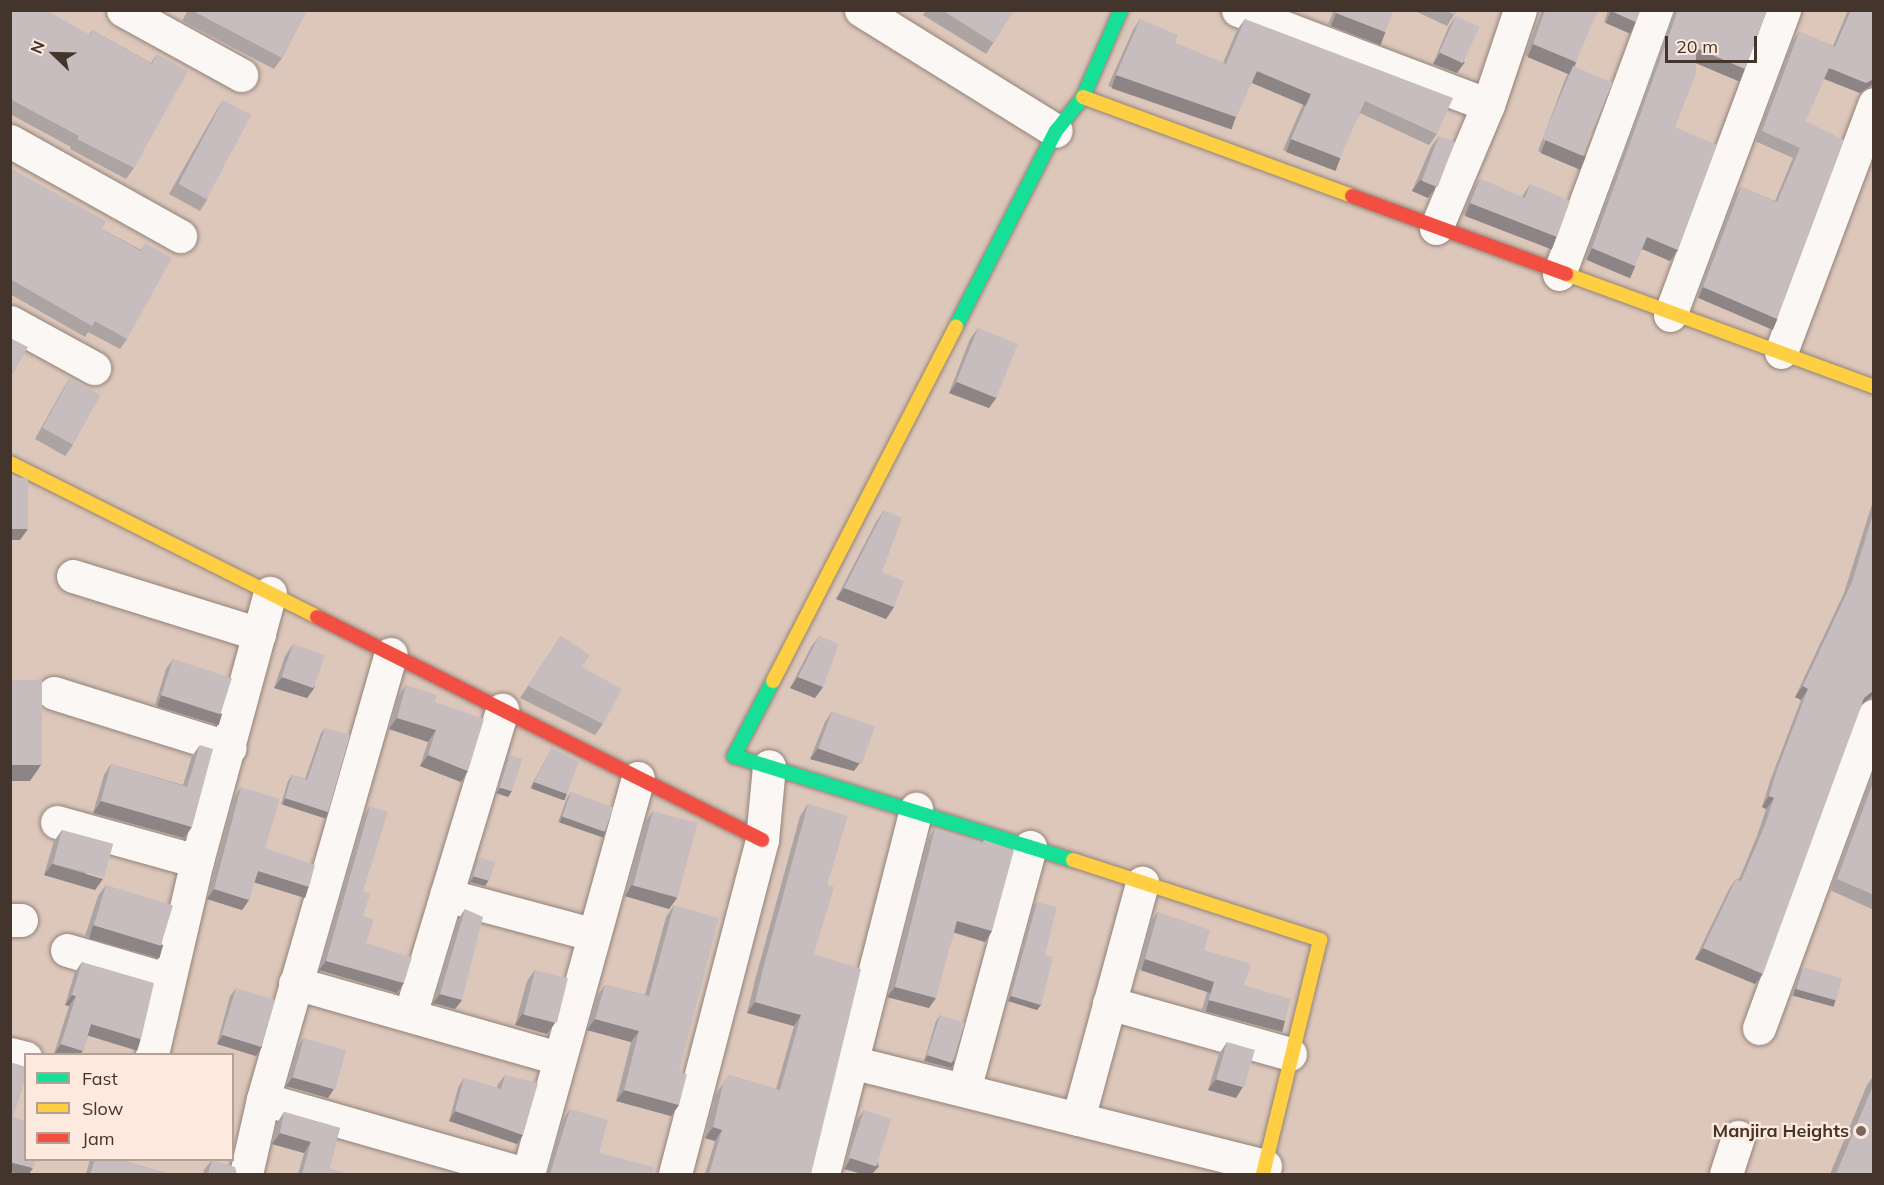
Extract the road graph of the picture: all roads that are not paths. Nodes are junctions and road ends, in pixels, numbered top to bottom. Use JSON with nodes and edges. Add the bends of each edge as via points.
{"nodes":[{"id":1,"x":123,"y":10,"type":"edge"},
{"id":2,"x":861,"y":10,"type":"edge"},
{"id":3,"x":1121,"y":10,"type":"edge"},
{"id":4,"x":1238,"y":10,"type":"edge"},
{"id":5,"x":1520,"y":10,"type":"edge"},
{"id":6,"x":1657,"y":10,"type":"edge"},
{"id":7,"x":1784,"y":10,"type":"edge"},
{"id":8,"x":895,"y":19,"type":"edge"},
{"id":9,"x":241,"y":75,"type":"dead end"},
{"id":10,"x":1083,"y":97,"type":"junction"},
{"id":11,"x":1874,"y":104,"type":"edge"},
{"id":12,"x":1488,"y":105,"type":"junction"},
{"id":13,"x":1056,"y":131,"type":"junction"},
{"id":14,"x":10,"y":141,"type":"edge"},
{"id":15,"x":1436,"y":228,"type":"junction"},
{"id":16,"x":180,"y":236,"type":"dead end"},
{"id":17,"x":1559,"y":274,"type":"junction"},
{"id":18,"x":1670,"y":315,"type":"junction"},
{"id":19,"x":10,"y":322,"type":"edge"},
{"id":20,"x":1781,"y":352,"type":"junction"},
{"id":21,"x":94,"y":368,"type":"dead end"},
{"id":22,"x":1874,"y":387,"type":"edge"},
{"id":23,"x":10,"y":463,"type":"edge"},
{"id":24,"x":73,"y":576,"type":"dead end"},
{"id":25,"x":270,"y":593,"type":"junction"},
{"id":26,"x":260,"y":634,"type":"junction"},
{"id":27,"x":391,"y":654,"type":"junction"},
{"id":28,"x":54,"y":693,"type":"dead end"},
{"id":29,"x":502,"y":710,"type":"junction"},
{"id":30,"x":1874,"y":715,"type":"edge"},
{"id":31,"x":230,"y":748,"type":"junction"},
{"id":32,"x":770,"y":766,"type":"junction"},
{"id":33,"x":638,"y":778,"type":"junction"},
{"id":34,"x":916,"y":809,"type":"junction"},
{"id":35,"x":57,"y":822,"type":"dead end"},
{"id":36,"x":762,"y":840,"type":"junction"},
{"id":37,"x":1030,"y":847,"type":"junction"},
{"id":38,"x":197,"y":861,"type":"junction"},
{"id":39,"x":1142,"y":883,"type":"junction"},
{"id":40,"x":446,"y":895,"type":"junction"},
{"id":41,"x":592,"y":934,"type":"junction"},
{"id":42,"x":67,"y":950,"type":"dead end"},
{"id":43,"x":169,"y":980,"type":"junction"},
{"id":44,"x":296,"y":983,"type":"junction"},
{"id":45,"x":1109,"y":1003,"type":"junction"},
{"id":46,"x":410,"y":1015,"type":"junction"},
{"id":47,"x":1759,"y":1028,"type":"dead end"},
{"id":48,"x":152,"y":1053,"type":"edge"},
{"id":49,"x":1290,"y":1054,"type":"junction"},
{"id":50,"x":559,"y":1058,"type":"junction"},
{"id":51,"x":851,"y":1062,"type":"junction"},
{"id":52,"x":964,"y":1090,"type":"junction"},
{"id":53,"x":250,"y":1114,"type":"edge"},
{"id":54,"x":1078,"y":1119,"type":"junction"},
{"id":55,"x":1738,"y":1137,"type":"dead end"},
{"id":56,"x":1264,"y":1170,"type":"edge"},
{"id":57,"x":246,"y":1174,"type":"edge"},
{"id":58,"x":526,"y":1174,"type":"edge"},
{"id":59,"x":675,"y":1174,"type":"edge"},
{"id":60,"x":824,"y":1174,"type":"edge"},
{"id":61,"x":1726,"y":1174,"type":"edge"}],
"edges":[{"from":1,"to":9,"type":"street"},
{"from":2,"to":8,"type":"street"},
{"from":3,"to":10,"type":"street"},
{"from":4,"to":12,"type":"street"},
{"from":5,"to":12,"type":"street"},
{"from":6,"to":17,"type":"street"},
{"from":7,"to":18,"type":"street"},
{"from":8,"to":13,"type":"street"},
{"from":10,"to":13,"type":"street"},
{"from":10,"to":15,"type":"street"},
{"from":11,"to":20,"type":"street"},
{"from":12,"to":15,"type":"street"},
{"from":13,"to":32,"type":"street","via":[[734,756]]},
{"from":14,"to":16,"type":"street"},
{"from":15,"to":17,"type":"street"},
{"from":17,"to":18,"type":"street"},
{"from":18,"to":20,"type":"street"},
{"from":19,"to":21,"type":"street"},
{"from":20,"to":22,"type":"street"},
{"from":23,"to":25,"type":"street"},
{"from":24,"to":26,"type":"street"},
{"from":25,"to":26,"type":"street"},
{"from":25,"to":27,"type":"street"},
{"from":26,"to":31,"type":"street"},
{"from":27,"to":29,"type":"street"},
{"from":27,"to":44,"type":"street"},
{"from":28,"to":31,"type":"street"},
{"from":29,"to":33,"type":"street"},
{"from":29,"to":40,"type":"street"},
{"from":30,"to":47,"type":"street"},
{"from":31,"to":38,"type":"street"},
{"from":32,"to":34,"type":"street"},
{"from":32,"to":36,"type":"street"},
{"from":33,"to":36,"type":"street"},
{"from":33,"to":41,"type":"street"},
{"from":34,"to":37,"type":"street"},
{"from":34,"to":51,"type":"street"},
{"from":35,"to":38,"type":"street"},
{"from":36,"to":59,"type":"street"},
{"from":37,"to":39,"type":"street"},
{"from":37,"to":52,"type":"street"},
{"from":38,"to":43,"type":"street"},
{"from":39,"to":45,"type":"street"},
{"from":39,"to":49,"type":"street","via":[[1320,940]]},
{"from":40,"to":41,"type":"street"},
{"from":40,"to":46,"type":"street"},
{"from":41,"to":50,"type":"street"},
{"from":42,"to":43,"type":"street"},
{"from":43,"to":48,"type":"street"},
{"from":44,"to":46,"type":"street"},
{"from":44,"to":53,"type":"street"},
{"from":45,"to":49,"type":"street"},
{"from":45,"to":54,"type":"street"},
{"from":46,"to":50,"type":"street"},
{"from":49,"to":56,"type":"street"},
{"from":50,"to":58,"type":"street"},
{"from":51,"to":52,"type":"street"},
{"from":51,"to":60,"type":"street"},
{"from":52,"to":54,"type":"street"},
{"from":53,"to":57,"type":"street"},
{"from":53,"to":58,"type":"street"},
{"from":54,"to":56,"type":"street"},
{"from":55,"to":61,"type":"street"}]}
